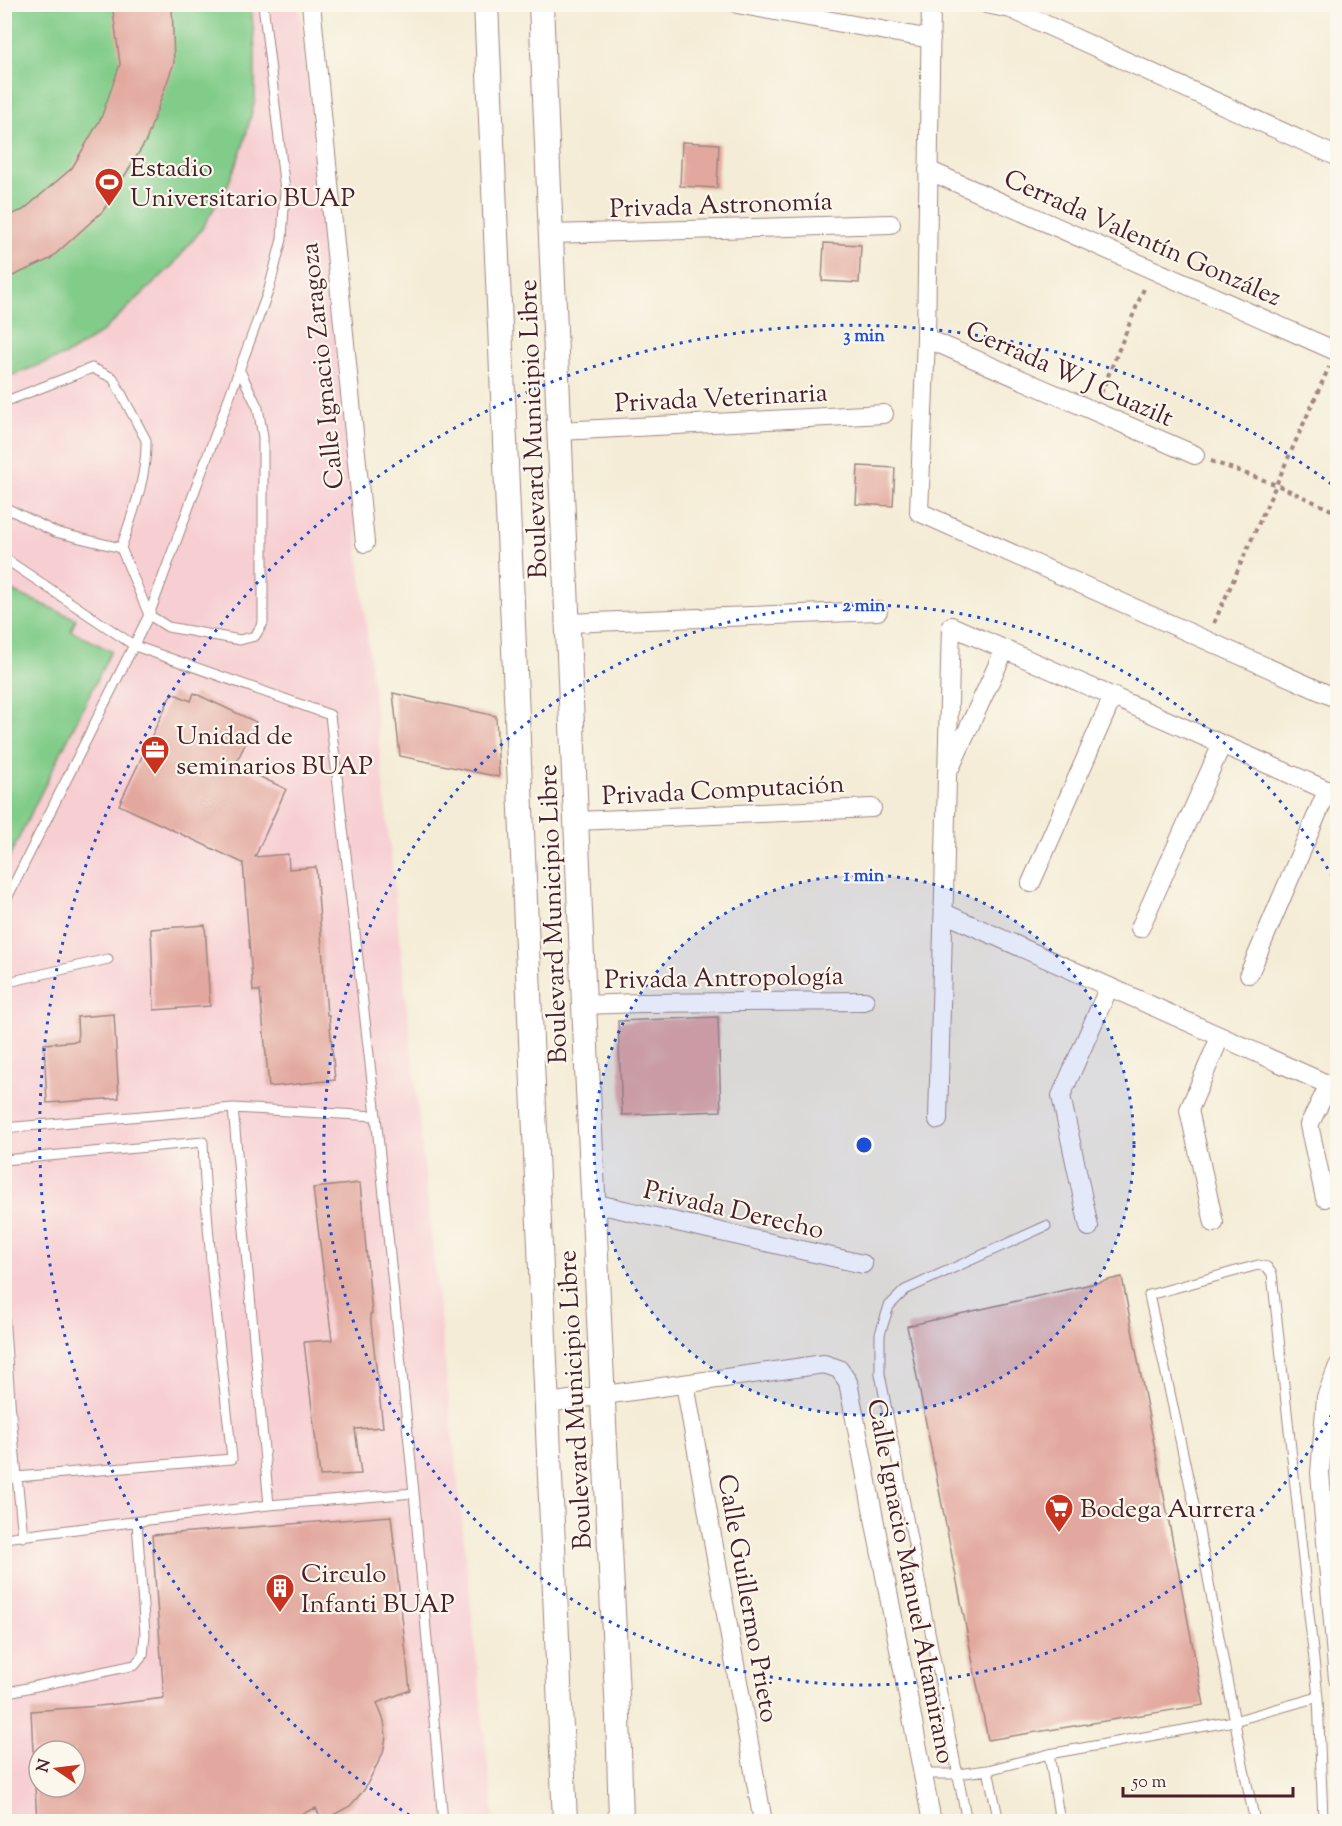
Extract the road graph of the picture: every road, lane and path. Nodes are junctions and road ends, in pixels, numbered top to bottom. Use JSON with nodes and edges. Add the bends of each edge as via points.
{"nodes":[{"id":1,"x":264,"y":4,"type":"edge"},
{"id":2,"x":311,"y":4,"type":"edge"},
{"id":3,"x":486,"y":4,"type":"edge"},
{"id":4,"x":541,"y":4,"type":"edge"},
{"id":5,"x":737,"y":4,"type":"edge"},
{"id":6,"x":931,"y":4,"type":"edge"},
{"id":7,"x":986,"y":4,"type":"edge"},
{"id":8,"x":1323,"y":4,"type":"edge"},
{"id":9,"x":1338,"y":10,"type":"edge"},
{"id":10,"x":931,"y":39,"type":"junction"},
{"id":11,"x":1338,"y":157,"type":"edge"},
{"id":12,"x":928,"y":170,"type":"junction"},
{"id":13,"x":891,"y":224,"type":"dead end"},
{"id":14,"x":552,"y":234,"type":"junction"},
{"id":15,"x":1152,"y":269,"type":"junction"},
{"id":16,"x":926,"y":338,"type":"junction"},
{"id":17,"x":1337,"y":351,"type":"edge"},
{"id":18,"x":240,"y":371,"type":"junction"},
{"id":19,"x":4,"y":402,"type":"edge"},
{"id":20,"x":1093,"y":411,"type":"junction"},
{"id":21,"x":884,"y":414,"type":"dead end"},
{"id":22,"x":560,"y":431,"type":"junction"},
{"id":23,"x":1195,"y":455,"type":"joint"},
{"id":24,"x":1277,"y":485,"type":"junction"},
{"id":25,"x":4,"y":507,"type":"edge"},
{"id":26,"x":1338,"y":513,"type":"edge"},
{"id":27,"x":365,"y":543,"type":"dead end"},
{"id":28,"x":121,"y":548,"type":"junction"},
{"id":29,"x":4,"y":558,"type":"edge"},
{"id":30,"x":878,"y":611,"type":"dead end"},
{"id":31,"x":149,"y":615,"type":"junction"},
{"id":32,"x":568,"y":623,"type":"junction"},
{"id":33,"x":1206,"y":640,"type":"junction"},
{"id":34,"x":135,"y":646,"type":"junction"},
{"id":35,"x":1005,"y":649,"type":"junction"},
{"id":36,"x":1113,"y":696,"type":"junction"},
{"id":37,"x":1338,"y":699,"type":"edge"},
{"id":38,"x":1222,"y":744,"type":"junction"},
{"id":39,"x":948,"y":773,"type":"junction"},
{"id":40,"x":1332,"y":793,"type":"edge"},
{"id":41,"x":872,"y":808,"type":"dead end"},
{"id":42,"x":577,"y":821,"type":"junction"},
{"id":43,"x":1031,"y":883,"type":"dead end"},
{"id":44,"x":4,"y":904,"type":"edge"},
{"id":45,"x":944,"y":914,"type":"junction"},
{"id":46,"x":1140,"y":928,"type":"dead end"},
{"id":47,"x":108,"y":959,"type":"dead end"},
{"id":48,"x":1249,"y":974,"type":"dead end"},
{"id":49,"x":4,"y":983,"type":"edge"},
{"id":50,"x":1109,"y":987,"type":"junction"},
{"id":51,"x":866,"y":1001,"type":"dead end"},
{"id":52,"x":584,"y":1005,"type":"junction"},
{"id":53,"x":1220,"y":1037,"type":"junction"},
{"id":54,"x":1333,"y":1087,"type":"edge"},
{"id":55,"x":233,"y":1108,"type":"junction"},
{"id":56,"x":376,"y":1116,"type":"junction"},
{"id":57,"x":938,"y":1120,"type":"dead end"},
{"id":58,"x":4,"y":1128,"type":"edge"},
{"id":59,"x":4,"y":1160,"type":"edge"},
{"id":60,"x":1325,"y":1198,"type":"dead end"},
{"id":61,"x":593,"y":1203,"type":"junction"},
{"id":62,"x":1214,"y":1223,"type":"dead end"},
{"id":63,"x":1046,"y":1226,"type":"dead end"},
{"id":64,"x":1089,"y":1227,"type":"dead end"},
{"id":65,"x":863,"y":1264,"type":"dead end"},
{"id":66,"x":4,"y":1315,"type":"edge"},
{"id":67,"x":1338,"y":1366,"type":"edge"},
{"id":68,"x":685,"y":1384,"type":"junction"},
{"id":69,"x":603,"y":1397,"type":"junction"},
{"id":70,"x":1332,"y":1398,"type":"edge"},
{"id":71,"x":548,"y":1403,"type":"junction"},
{"id":72,"x":18,"y":1477,"type":"junction"},
{"id":73,"x":4,"y":1478,"type":"edge"},
{"id":74,"x":414,"y":1493,"type":"junction"},
{"id":75,"x":269,"y":1505,"type":"junction"},
{"id":76,"x":137,"y":1522,"type":"junction"},
{"id":77,"x":23,"y":1537,"type":"junction"},
{"id":78,"x":4,"y":1538,"type":"edge"},
{"id":79,"x":1336,"y":1649,"type":"edge"},
{"id":80,"x":1338,"y":1679,"type":"edge"},
{"id":81,"x":13,"y":1691,"type":"dead end"},
{"id":82,"x":1318,"y":1697,"type":"junction"},
{"id":83,"x":1234,"y":1721,"type":"junction"},
{"id":84,"x":1049,"y":1754,"type":"junction"},
{"id":85,"x":988,"y":1770,"type":"junction"},
{"id":86,"x":923,"y":1774,"type":"junction"},
{"id":87,"x":957,"y":1774,"type":"junction"},
{"id":88,"x":443,"y":1821,"type":"edge"},
{"id":89,"x":564,"y":1821,"type":"edge"},
{"id":90,"x":621,"y":1821,"type":"edge"},
{"id":91,"x":763,"y":1821,"type":"edge"},
{"id":92,"x":932,"y":1821,"type":"edge"},
{"id":93,"x":967,"y":1821,"type":"edge"},
{"id":94,"x":999,"y":1821,"type":"edge"},
{"id":95,"x":1060,"y":1821,"type":"edge"},
{"id":96,"x":1255,"y":1821,"type":"edge"},
{"id":97,"x":1322,"y":1821,"type":"edge"}],
"edges":[{"from":1,"to":18,"type":"lane","via":[[285,190],[282,239]]},
{"from":2,"to":27,"type":"street","name":"Calle Ignacio Zaragoza"},
{"from":3,"to":71,"type":"main road","name":"Boulevard Municipio Libre"},
{"from":4,"to":14,"type":"main road","name":"Boulevard Municipio Libre"},
{"from":5,"to":10,"type":"street"},
{"from":6,"to":10,"type":"street"},
{"from":7,"to":11,"type":"street","via":[[1011,9]]},
{"from":8,"to":9,"type":"path"},
{"from":10,"to":12,"type":"street"},
{"from":12,"to":15,"type":"street","name":"Cerrada Valentín González"},
{"from":12,"to":16,"type":"street"},
{"from":13,"to":14,"type":"street","name":"Privada Astronomía"},
{"from":14,"to":22,"type":"main road","name":"Boulevard Municipio Libre"},
{"from":15,"to":17,"type":"street","name":"Cerrada Valentín González"},
{"from":15,"to":20,"type":"path"},
{"from":16,"to":20,"type":"street","name":"Cerrada W J Cuazilt"},
{"from":16,"to":33,"type":"street","via":[[919,512]]},
{"from":17,"to":24,"type":"path"},
{"from":18,"to":31,"type":"lane"},
{"from":18,"to":31,"type":"lane","via":[[258,408],[263,437],[263,623],[255,636],[240,640],[168,627]]},
{"from":19,"to":28,"type":"lane","via":[[92,368],[113,378],[146,440],[145,466]]},
{"from":20,"to":23,"type":"street","name":"Cerrada W J Cuazilt"},
{"from":21,"to":22,"type":"street","name":"Privada Veterinaria"},
{"from":22,"to":32,"type":"main road","name":"Boulevard Municipio Libre"},
{"from":23,"to":24,"type":"path"},
{"from":24,"to":26,"type":"path"},
{"from":24,"to":33,"type":"path"},
{"from":25,"to":28,"type":"lane","via":[[55,532]]},
{"from":28,"to":31,"type":"lane"},
{"from":29,"to":34,"type":"lane"},
{"from":30,"to":32,"type":"street"},
{"from":31,"to":34,"type":"lane"},
{"from":32,"to":42,"type":"main road","name":"Boulevard Municipio Libre"},
{"from":33,"to":37,"type":"street"},
{"from":34,"to":44,"type":"lane"},
{"from":34,"to":56,"type":"lane","via":[[330,715]]},
{"from":35,"to":36,"type":"street"},
{"from":35,"to":39,"type":"street"},
{"from":35,"to":39,"type":"street","via":[[951,626]]},
{"from":36,"to":38,"type":"street"},
{"from":36,"to":43,"type":"street"},
{"from":38,"to":40,"type":"street"},
{"from":38,"to":46,"type":"street"},
{"from":39,"to":45,"type":"street"},
{"from":40,"to":48,"type":"street"},
{"from":41,"to":42,"type":"street","name":"Privada Computación"},
{"from":42,"to":52,"type":"main road","name":"Boulevard Municipio Libre"},
{"from":45,"to":50,"type":"street"},
{"from":45,"to":57,"type":"street"},
{"from":47,"to":49,"type":"lane"},
{"from":50,"to":53,"type":"street"},
{"from":50,"to":64,"type":"street","via":[[1061,1096]]},
{"from":51,"to":52,"type":"street","name":"Privada Antropología"},
{"from":52,"to":61,"type":"main road","name":"Boulevard Municipio Libre"},
{"from":53,"to":54,"type":"street"},
{"from":53,"to":62,"type":"street","via":[[1188,1110]]},
{"from":54,"to":60,"type":"street","via":[[1309,1125]]},
{"from":55,"to":56,"type":"lane"},
{"from":55,"to":58,"type":"lane"},
{"from":55,"to":75,"type":"lane"},
{"from":56,"to":74,"type":"lane"},
{"from":59,"to":72,"type":"lane","via":[[203,1142],[212,1280],[232,1459]]},
{"from":61,"to":65,"type":"street","name":"Privada Derecho"},
{"from":61,"to":69,"type":"main road","name":"Boulevard Municipio Libre"},
{"from":63,"to":87,"type":"lane","via":[[905,1290],[889,1306],[880,1334],[880,1374]]},
{"from":66,"to":72,"type":"lane"},
{"from":67,"to":70,"type":"street"},
{"from":68,"to":69,"type":"street"},
{"from":68,"to":86,"type":"street","name":"Calle Ignacio Manuel Altamirano","via":[[824,1364],[839,1369],[848,1382]]},
{"from":68,"to":91,"type":"street","name":"Calle Guillermo Prieto"},
{"from":69,"to":71,"type":"street"},
{"from":69,"to":90,"type":"main road","name":"Boulevard Municipio Libre"},
{"from":70,"to":79,"type":"street","via":[[1320,1473]]},
{"from":71,"to":89,"type":"main road","name":"Boulevard Municipio Libre"},
{"from":72,"to":73,"type":"lane"},
{"from":72,"to":77,"type":"lane"},
{"from":74,"to":75,"type":"lane"},
{"from":74,"to":88,"type":"lane"},
{"from":75,"to":76,"type":"lane"},
{"from":76,"to":77,"type":"lane"},
{"from":76,"to":81,"type":"lane","via":[[146,1634],[143,1655],[135,1665]]},
{"from":77,"to":78,"type":"lane"},
{"from":79,"to":80,"type":"street"},
{"from":82,"to":83,"type":"lane"},
{"from":82,"to":83,"type":"lane","via":[[1272,1274],[1258,1265],[1149,1295],[1196,1514]]},
{"from":82,"to":97,"type":"lane"},
{"from":83,"to":84,"type":"lane"},
{"from":83,"to":96,"type":"lane"},
{"from":84,"to":85,"type":"lane"},
{"from":84,"to":95,"type":"lane"},
{"from":85,"to":87,"type":"lane"},
{"from":85,"to":94,"type":"lane"},
{"from":86,"to":87,"type":"lane"},
{"from":86,"to":92,"type":"street","name":"Calle Ignacio Manuel Altamirano"},
{"from":87,"to":93,"type":"lane"}]}
